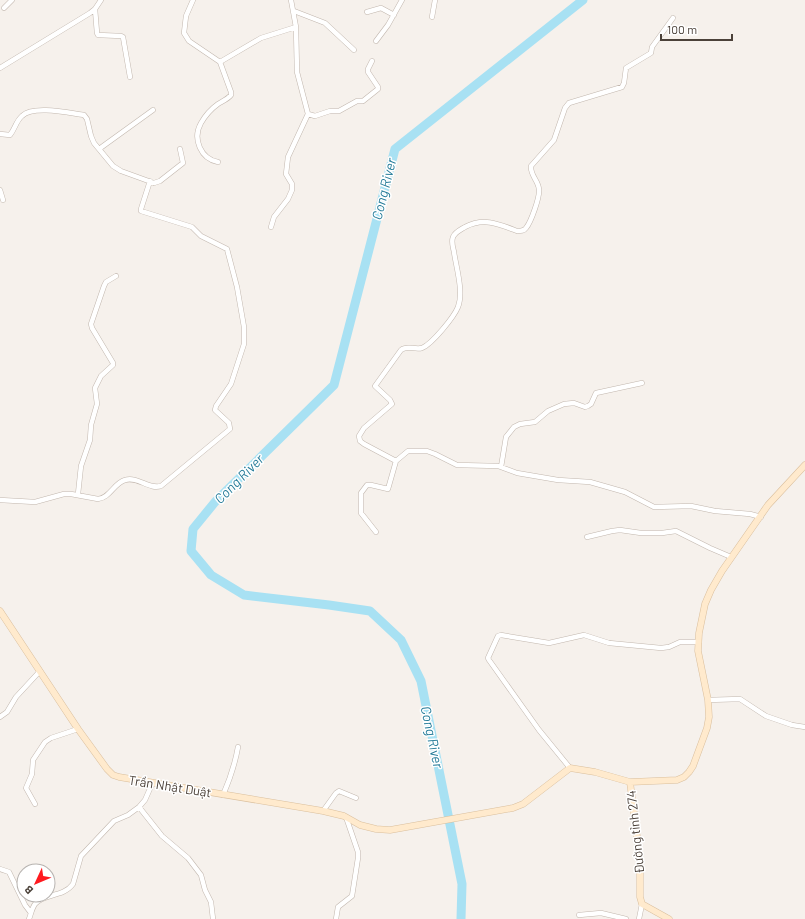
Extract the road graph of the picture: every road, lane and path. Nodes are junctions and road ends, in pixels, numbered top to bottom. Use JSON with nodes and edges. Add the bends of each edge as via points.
{"nodes":[{"id":1,"x":12,"y":0,"type":"edge"},
{"id":2,"x":101,"y":0,"type":"edge"},
{"id":3,"x":193,"y":0,"type":"edge"},
{"id":4,"x":291,"y":0,"type":"edge"},
{"id":5,"x":402,"y":0,"type":"edge"},
{"id":6,"x":435,"y":0,"type":"edge"},
{"id":7,"x":4,"y":8,"type":"dead end"},
{"id":8,"x":95,"y":9,"type":"junction"},
{"id":9,"x":294,"y":11,"type":"junction"},
{"id":10,"x":367,"y":12,"type":"dead end"},
{"id":11,"x":394,"y":15,"type":"junction"},
{"id":12,"x":432,"y":17,"type":"dead end"},
{"id":13,"x":673,"y":18,"type":"dead end"},
{"id":14,"x":296,"y":27,"type":"junction"},
{"id":15,"x":376,"y":41,"type":"dead end"},
{"id":16,"x":354,"y":50,"type":"dead end"},
{"id":17,"x":220,"y":62,"type":"junction"},
{"id":18,"x":372,"y":62,"type":"dead end"},
{"id":19,"x":0,"y":68,"type":"edge"},
{"id":20,"x":130,"y":78,"type":"dead end"},
{"id":21,"x":153,"y":110,"type":"dead end"},
{"id":22,"x":308,"y":114,"type":"junction"},
{"id":23,"x":0,"y":134,"type":"edge"},
{"id":24,"x":180,"y":149,"type":"dead end"},
{"id":25,"x":99,"y":150,"type":"junction"},
{"id":26,"x":218,"y":162,"type":"dead end"},
{"id":27,"x":150,"y":182,"type":"junction"},
{"id":28,"x":0,"y":190,"type":"edge"},
{"id":29,"x":3,"y":200,"type":"dead end"},
{"id":30,"x":271,"y":227,"type":"dead end"},
{"id":31,"x":116,"y":276,"type":"dead end"},
{"id":32,"x":642,"y":383,"type":"dead end"},
{"id":33,"x":396,"y":461,"type":"junction"},
{"id":34,"x":805,"y":465,"type":"edge"},
{"id":35,"x":501,"y":467,"type":"junction"},
{"id":36,"x":78,"y":494,"type":"junction"},
{"id":37,"x":0,"y":500,"type":"edge"},
{"id":38,"x":761,"y":517,"type":"junction"},
{"id":39,"x":376,"y":532,"type":"dead end"},
{"id":40,"x":587,"y":537,"type":"dead end"},
{"id":41,"x":731,"y":557,"type":"junction"},
{"id":42,"x":0,"y":611,"type":"edge"},
{"id":43,"x":699,"y":642,"type":"junction"},
{"id":44,"x":40,"y":671,"type":"junction"},
{"id":45,"x":708,"y":700,"type":"junction"},
{"id":46,"x":0,"y":718,"type":"edge"},
{"id":47,"x":805,"y":727,"type":"edge"},
{"id":48,"x":78,"y":729,"type":"junction"},
{"id":49,"x":238,"y":747,"type":"dead end"},
{"id":50,"x":570,"y":768,"type":"junction"},
{"id":51,"x":630,"y":782,"type":"junction"},
{"id":52,"x":152,"y":784,"type":"junction"},
{"id":53,"x":223,"y":795,"type":"junction"},
{"id":54,"x":356,"y":798,"type":"dead end"},
{"id":55,"x":35,"y":804,"type":"dead end"},
{"id":56,"x":139,"y":807,"type":"junction"},
{"id":57,"x":323,"y":811,"type":"junction"},
{"id":58,"x":346,"y":817,"type":"junction"},
{"id":59,"x":0,"y":869,"type":"edge"},
{"id":60,"x":642,"y":904,"type":"junction"},
{"id":61,"x":31,"y":913,"type":"junction"},
{"id":62,"x":579,"y":915,"type":"dead end"},
{"id":63,"x":30,"y":919,"type":"edge"},
{"id":64,"x":213,"y":919,"type":"edge"},
{"id":65,"x":336,"y":919,"type":"edge"},
{"id":66,"x":626,"y":919,"type":"edge"},
{"id":67,"x":639,"y":919,"type":"edge"},
{"id":68,"x":669,"y":919,"type":"edge"}],
"edges":[{"from":1,"to":7,"type":"street"},
{"from":2,"to":8,"type":"street"},
{"from":3,"to":17,"type":"street","via":[[186,16],[186,38]]},
{"from":4,"to":9,"type":"street"},
{"from":5,"to":11,"type":"street"},
{"from":6,"to":12,"type":"street"},
{"from":8,"to":19,"type":"street"},
{"from":8,"to":20,"type":"street","via":[[96,33],[123,37]]},
{"from":9,"to":14,"type":"street"},
{"from":9,"to":16,"type":"street","via":[[325,23]]},
{"from":10,"to":11,"type":"street","via":[[381,8]]},
{"from":11,"to":15,"type":"street"},
{"from":13,"to":33,"type":"street","via":[[652,47],[651,53],[626,68],[622,87],[569,102],[554,140],[531,166],[540,193],[526,227],[517,231],[487,222],[470,224],[455,234],[452,242],[459,284],[457,308],[436,337],[424,347],[406,347],[401,350],[375,386],[392,404],[359,436],[364,444]]},
{"from":14,"to":17,"type":"street","via":[[261,38]]},
{"from":14,"to":22,"type":"street","via":[[298,72]]},
{"from":17,"to":26,"type":"street","via":[[232,94],[208,114],[201,122],[197,134],[202,152],[210,160]]},
{"from":18,"to":22,"type":"street","via":[[368,72],[378,89],[363,101],[357,101],[339,111],[315,116]]},
{"from":21,"to":25,"type":"street"},
{"from":22,"to":30,"type":"street","via":[[288,157],[286,174],[292,184],[292,190],[274,217]]},
{"from":23,"to":25,"type":"street","via":[[10,135],[22,116],[30,111],[84,115]]},
{"from":24,"to":27,"type":"street","via":[[183,161],[181,165],[160,181]]},
{"from":25,"to":27,"type":"street","via":[[116,168]]},
{"from":27,"to":36,"type":"street","via":[[140,208],[142,211],[192,228],[201,236],[227,249],[244,327],[244,344],[231,384],[215,410],[229,423],[230,429],[161,486],[154,487],[130,479],[120,482],[102,499]]},
{"from":28,"to":29,"type":"street"},
{"from":31,"to":36,"type":"street","via":[[106,282],[92,320],[92,328],[113,365],[95,388],[97,404],[90,440],[81,466]]},
{"from":32,"to":35,"type":"street","via":[[596,393],[591,404],[585,407],[574,403],[564,404],[548,411],[535,422],[514,427],[506,438]]},
{"from":33,"to":35,"type":"street","via":[[408,451],[427,451],[457,465]]},
{"from":33,"to":39,"type":"street","via":[[388,489],[371,485],[361,493],[361,514]]},
{"from":34,"to":38,"type":"main road","via":[[772,500]]},
{"from":35,"to":38,"type":"street","via":[[517,473],[558,480],[590,482],[625,492],[654,507],[691,506]]},
{"from":36,"to":37,"type":"street","via":[[64,494],[35,502]]},
{"from":38,"to":41,"type":"main road"},
{"from":40,"to":41,"type":"street","via":[[618,530],[641,533],[676,531]]},
{"from":41,"to":43,"type":"main road","via":[[710,590],[701,618]]},
{"from":42,"to":44,"type":"main road","name":"Trần Nhật Duật"},
{"from":43,"to":45,"type":"main road","via":[[700,663]]},
{"from":43,"to":50,"type":"street","via":[[680,642],[661,648],[609,643],[584,635],[549,643],[498,636],[489,660]]},
{"from":44,"to":46,"type":"street"},
{"from":44,"to":48,"type":"main road","name":"Trần Nhật Duật"},
{"from":45,"to":47,"type":"street","via":[[740,699],[766,716]]},
{"from":45,"to":51,"type":"main road","via":[[707,728],[690,772],[676,780]]},
{"from":48,"to":52,"type":"main road","name":"Trần Nhật Duật","via":[[113,775]]},
{"from":48,"to":55,"type":"street","via":[[48,740],[34,756],[32,774],[26,788]]},
{"from":49,"to":53,"type":"street","via":[[235,764]]},
{"from":50,"to":51,"type":"main road","name":"Đường tỉnh 274"},
{"from":50,"to":58,"type":"main road","name":"Trần Nhật Duật","via":[[523,804],[513,808],[390,830],[360,826]]},
{"from":51,"to":60,"type":"main road","name":"Đường tỉnh 274","via":[[640,860]]},
{"from":52,"to":53,"type":"main road","name":"Trần Nhật Duật"},
{"from":52,"to":56,"type":"street"},
{"from":53,"to":57,"type":"main road","name":"Trần Nhật Duật"},
{"from":54,"to":57,"type":"street","via":[[336,792]]},
{"from":56,"to":61,"type":"street","via":[[111,824],[81,856],[70,888],[38,901]]},
{"from":56,"to":64,"type":"street","via":[[162,836],[188,858],[201,875],[211,902]]},
{"from":57,"to":58,"type":"main road","name":"Trần Nhật Duật"},
{"from":58,"to":65,"type":"street","via":[[358,858],[352,896],[338,907]]},
{"from":59,"to":61,"type":"street","via":[[9,872]]},
{"from":60,"to":67,"type":"street"},
{"from":60,"to":68,"type":"main road"},
{"from":61,"to":63,"type":"street"},
{"from":62,"to":66,"type":"street","via":[[601,913]]}]}
